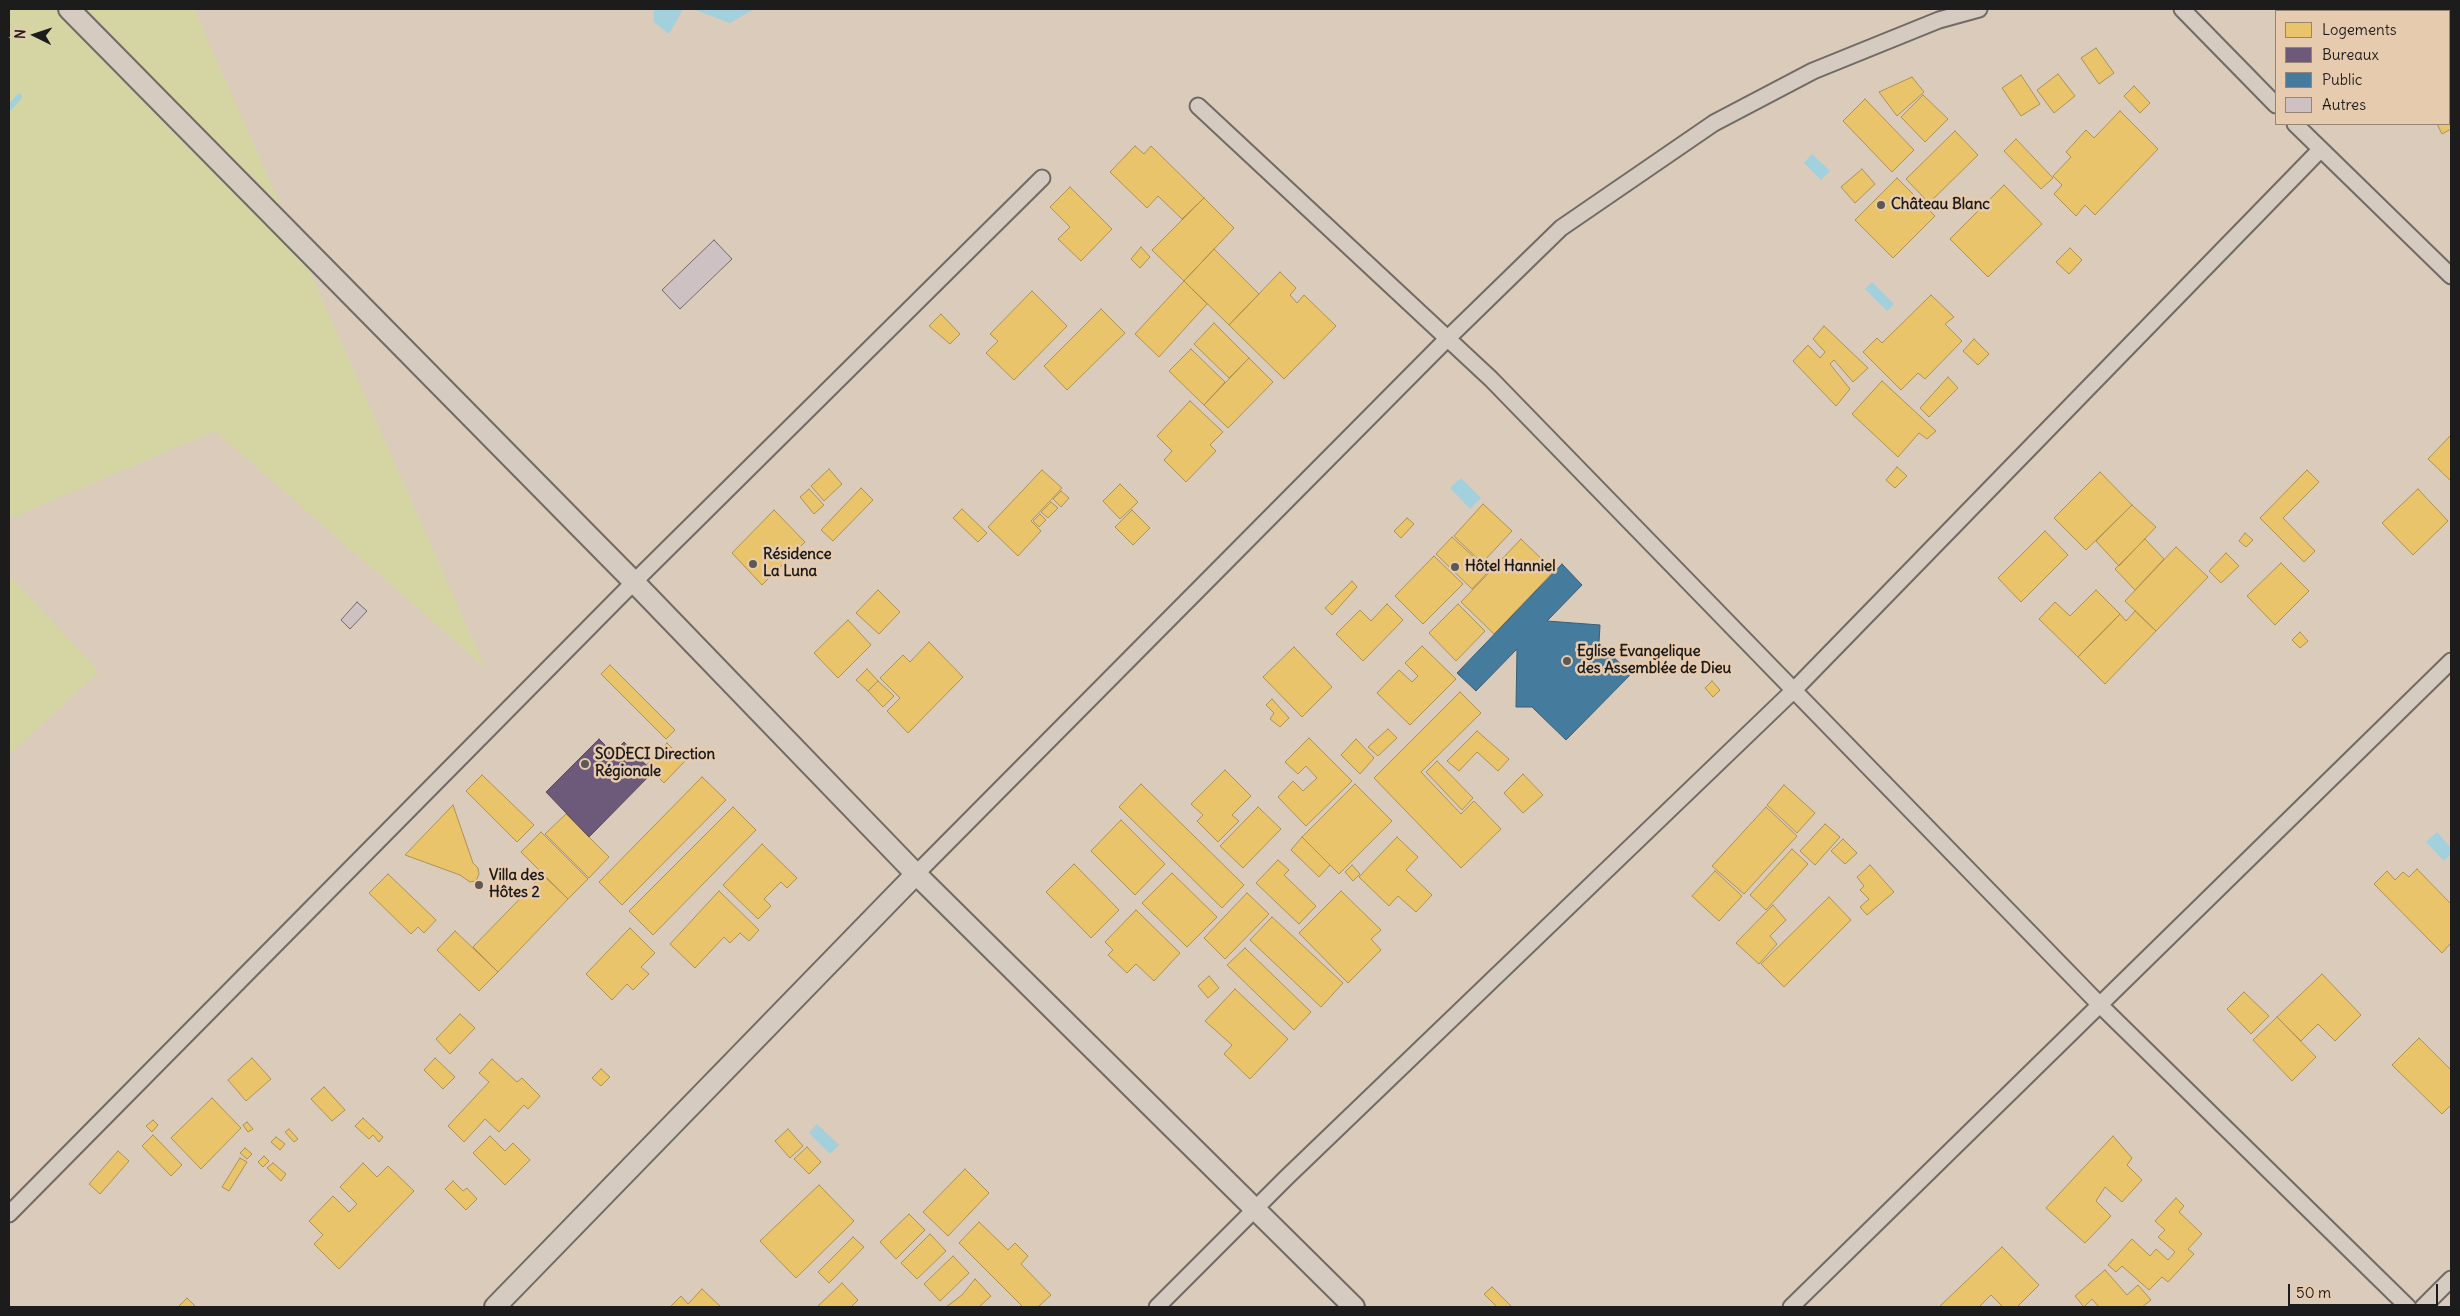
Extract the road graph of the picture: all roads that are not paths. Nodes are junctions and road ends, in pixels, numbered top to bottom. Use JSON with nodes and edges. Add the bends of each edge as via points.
{"nodes":[{"id":1,"x":69,"y":9,"type":"edge"},
{"id":2,"x":1979,"y":9,"type":"edge"},
{"id":3,"x":2182,"y":9,"type":"edge"},
{"id":4,"x":2275,"y":104,"type":"edge"},
{"id":5,"x":1198,"y":106,"type":"dead end"},
{"id":6,"x":2295,"y":125,"type":"edge"},
{"id":7,"x":2320,"y":150,"type":"junction"},
{"id":8,"x":1042,"y":178,"type":"dead end"},
{"id":9,"x":2451,"y":276,"type":"edge"},
{"id":10,"x":1447,"y":339,"type":"junction"},
{"id":11,"x":634,"y":582,"type":"junction"},
{"id":12,"x":2451,"y":661,"type":"edge"},
{"id":13,"x":1793,"y":691,"type":"junction"},
{"id":14,"x":916,"y":874,"type":"junction"},
{"id":15,"x":2100,"y":1005,"type":"junction"},
{"id":16,"x":1256,"y":1207,"type":"junction"},
{"id":17,"x":9,"y":1214,"type":"edge"},
{"id":18,"x":2451,"y":1279,"type":"edge"},
{"id":19,"x":495,"y":1307,"type":"edge"},
{"id":20,"x":1157,"y":1307,"type":"edge"},
{"id":21,"x":1354,"y":1307,"type":"edge"},
{"id":22,"x":1791,"y":1307,"type":"edge"},
{"id":23,"x":2408,"y":1307,"type":"edge"},
{"id":24,"x":2423,"y":1307,"type":"edge"}],
"edges":[{"from":1,"to":11,"type":"street"},
{"from":2,"to":10,"type":"street","via":[[1939,20],[1813,71],[1714,123],[1561,228]]},
{"from":3,"to":4,"type":"street"},
{"from":5,"to":10,"type":"street"},
{"from":6,"to":7,"type":"street"},
{"from":7,"to":9,"type":"street"},
{"from":7,"to":13,"type":"street"},
{"from":8,"to":11,"type":"street"},
{"from":10,"to":13,"type":"street","via":[[1498,386]]},
{"from":10,"to":14,"type":"street"},
{"from":11,"to":14,"type":"street"},
{"from":11,"to":17,"type":"street"},
{"from":12,"to":15,"type":"street"},
{"from":13,"to":15,"type":"street"},
{"from":13,"to":16,"type":"street"},
{"from":14,"to":16,"type":"street"},
{"from":14,"to":19,"type":"street"},
{"from":15,"to":22,"type":"street"},
{"from":15,"to":23,"type":"street"},
{"from":16,"to":20,"type":"street"},
{"from":16,"to":21,"type":"street"},
{"from":18,"to":24,"type":"street"}]}
